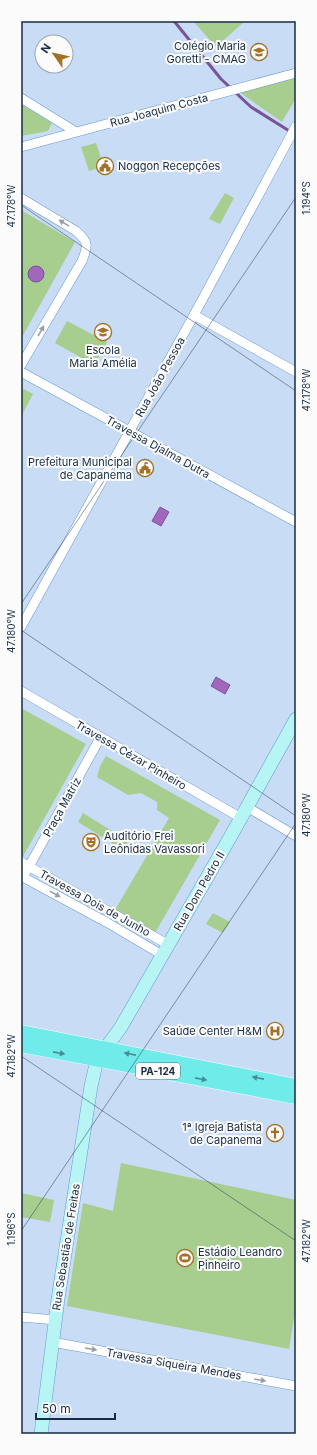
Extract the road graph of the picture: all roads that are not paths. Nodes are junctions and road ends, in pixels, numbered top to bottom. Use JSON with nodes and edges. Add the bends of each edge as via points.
{"nodes":[{"id":1,"x":296,"y":73,"type":"edge"},
{"id":2,"x":21,"y":98,"type":"edge"},
{"id":3,"x":296,"y":126,"type":"edge"},
{"id":4,"x":76,"y":132,"type":"junction"},
{"id":5,"x":21,"y":147,"type":"edge"},
{"id":6,"x":21,"y":198,"type":"edge"},
{"id":7,"x":194,"y":315,"type":"junction"},
{"id":8,"x":21,"y":365,"type":"edge"},
{"id":9,"x":21,"y":372,"type":"edge"},
{"id":10,"x":296,"y":372,"type":"edge"},
{"id":11,"x":130,"y":432,"type":"junction"},
{"id":12,"x":296,"y":522,"type":"edge"},
{"id":13,"x":21,"y":627,"type":"edge"},
{"id":14,"x":21,"y":691,"type":"edge"},
{"id":15,"x":296,"y":719,"type":"edge"},
{"id":16,"x":100,"y":738,"type":"junction"},
{"id":17,"x":248,"y":807,"type":"junction"},
{"id":18,"x":241,"y":818,"type":"junction"},
{"id":19,"x":296,"y":836,"type":"edge"},
{"id":20,"x":25,"y":865,"type":"edge"},
{"id":21,"x":22,"y":876,"type":"edge"},
{"id":22,"x":166,"y":950,"type":"junction"},
{"id":23,"x":21,"y":1032,"type":"edge"},
{"id":24,"x":21,"y":1045,"type":"edge"},
{"id":25,"x":101,"y":1054,"type":"junction"},
{"id":26,"x":296,"y":1086,"type":"edge"},
{"id":27,"x":296,"y":1097,"type":"edge"},
{"id":28,"x":21,"y":1317,"type":"edge"},
{"id":29,"x":56,"y":1320,"type":"junction"},
{"id":30,"x":52,"y":1342,"type":"junction"},
{"id":31,"x":296,"y":1386,"type":"edge"},
{"id":32,"x":41,"y":1434,"type":"edge"}],
"edges":[{"from":1,"to":4,"type":"street","name":"Rua Joaquim Costa"},
{"from":2,"to":4,"type":"street"},
{"from":3,"to":7,"type":"street","name":"Rua João Pessoa"},
{"from":4,"to":5,"type":"street","name":"Rua Joaquim Costa"},
{"from":8,"to":6,"type":"street","one_way":true,"via":[[82,260],[87,244],[76,231]]},
{"from":7,"to":10,"type":"street"},
{"from":7,"to":11,"type":"street","name":"Rua João Pessoa"},
{"from":9,"to":11,"type":"street","name":"Travessa Djalma Dutra"},
{"from":11,"to":12,"type":"street","name":"Travessa Djalma Dutra"},
{"from":11,"to":13,"type":"street","name":"Rua João Pessoa"},
{"from":14,"to":16,"type":"street","name":"Travessa Cézar Pinheiro"},
{"from":15,"to":17,"type":"street","name":"Rua Dom Pedro II"},
{"from":16,"to":18,"type":"street","name":"Travessa Cézar Pinheiro"},
{"from":16,"to":20,"type":"street","name":"Praça Matriz"},
{"from":17,"to":18,"type":"street","name":"Rua Dom Pedro II"},
{"from":17,"to":19,"type":"street"},
{"from":18,"to":22,"type":"street","name":"Rua Dom Pedro II"},
{"from":20,"to":21,"type":"street","name":"Praça Matriz"},
{"from":20,"to":22,"type":"street","name":"Travessa Dois de Junho"},
{"from":21,"to":22,"type":"street","name":"Travessa Dois de Junho","one_way":true,"via":[[108,923]]},
{"from":22,"to":25,"type":"street","name":"Rua Dom Pedro II","via":[[121,1028]]},
{"from":23,"to":25,"type":"main road","number":"PA-124"},
{"from":24,"to":25,"type":"main road","number":"PA-124","one_way":true},
{"from":26,"to":25,"type":"main road","number":"PA-124","one_way":true},
{"from":25,"to":27,"type":"main road","number":"PA-124","one_way":true},
{"from":25,"to":29,"type":"street","name":"Rua Sebastião de Freitas","via":[[91,1086]]},
{"from":28,"to":29,"type":"street"},
{"from":29,"to":30,"type":"street","name":"Rua Sebastião de Freitas"},
{"from":30,"to":31,"type":"street","name":"Travessa Siqueira Mendes","one_way":true},
{"from":30,"to":32,"type":"street","name":"Rua Sebastião de Freitas"}]}
